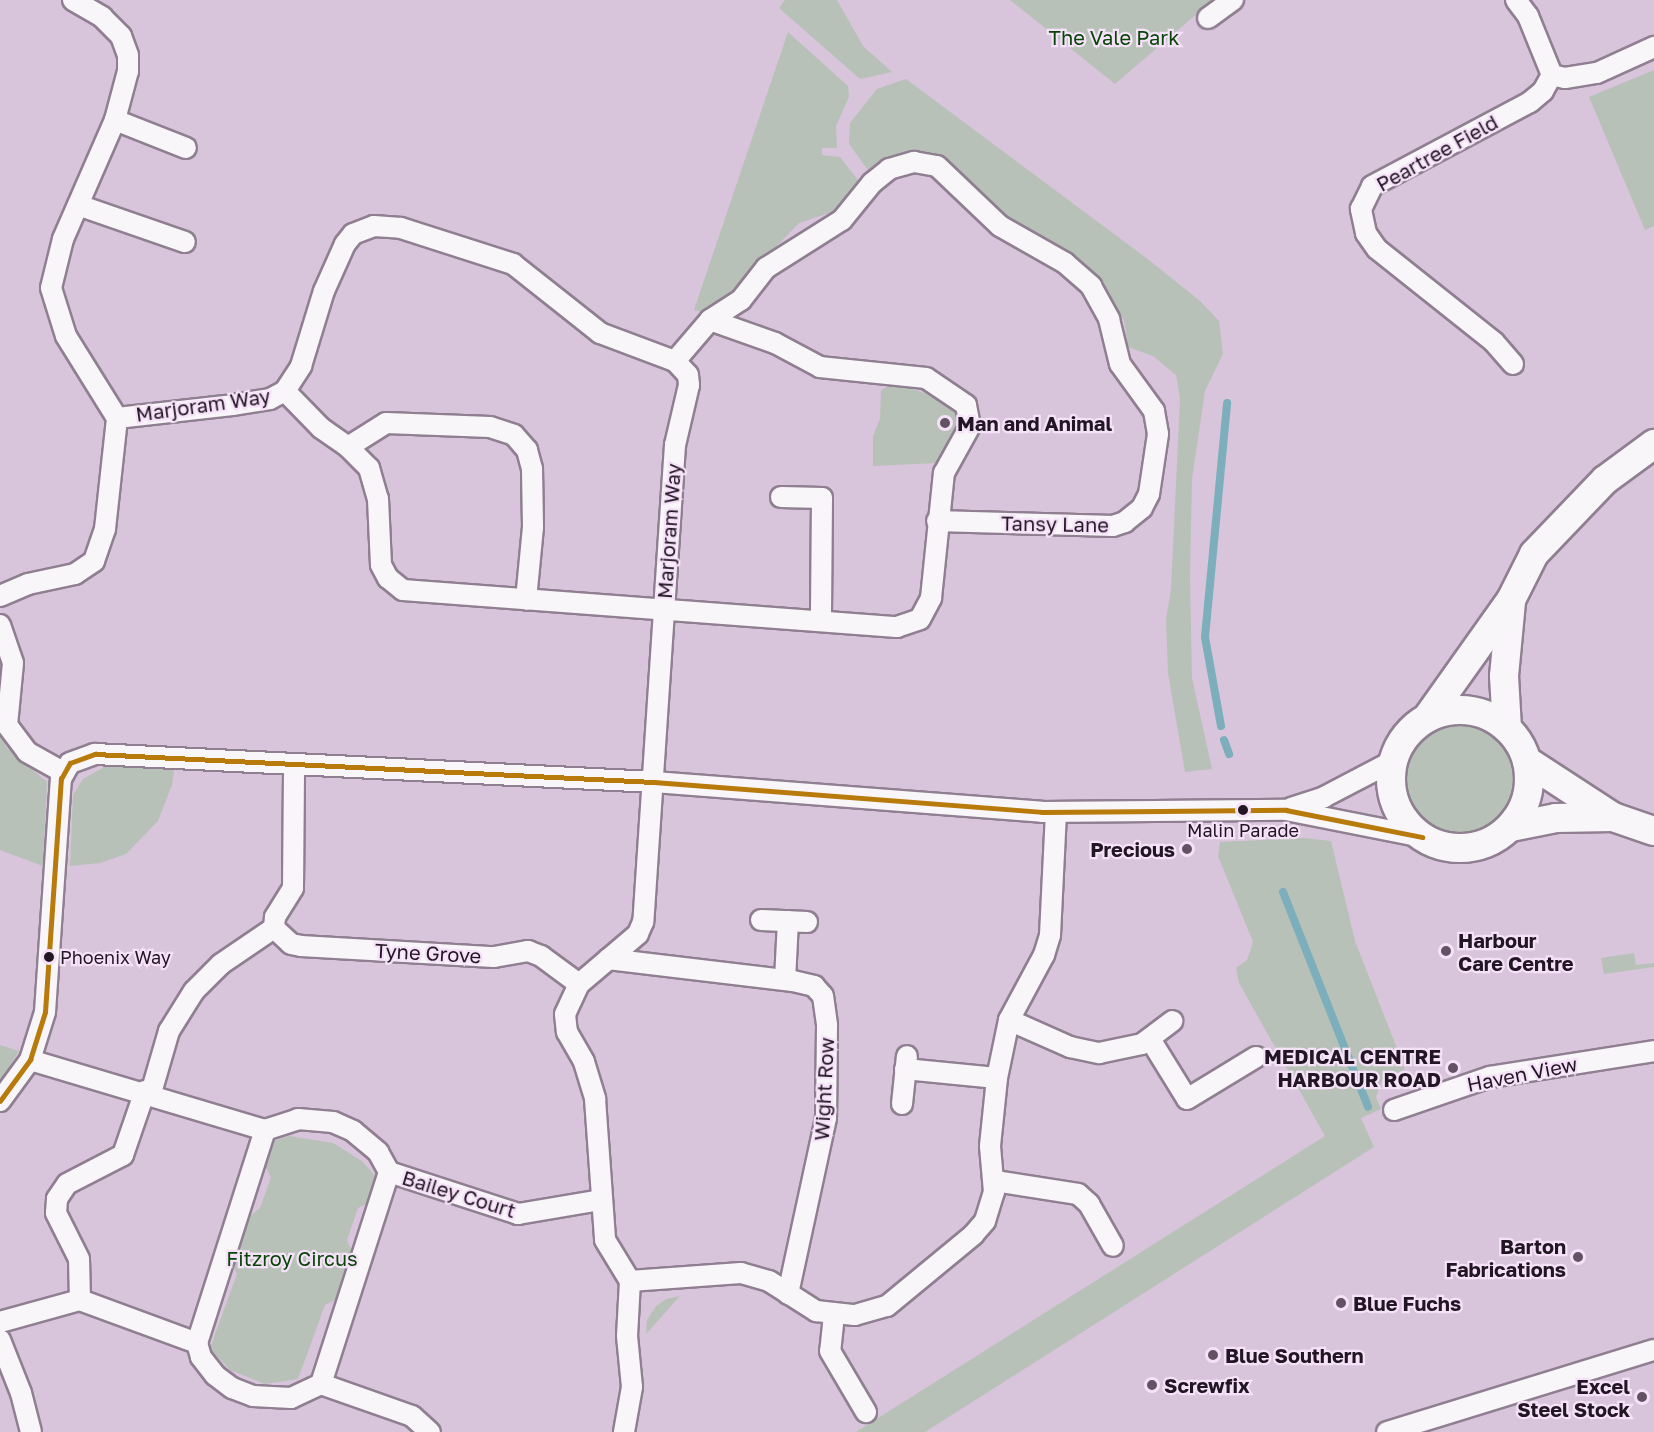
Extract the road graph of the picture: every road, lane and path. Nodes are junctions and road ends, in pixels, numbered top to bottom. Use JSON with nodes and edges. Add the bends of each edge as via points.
{"nodes":[{"id":1,"x":73,"y":0,"type":"edge"},
{"id":2,"x":1233,"y":0,"type":"edge"},
{"id":3,"x":1516,"y":0,"type":"edge"},
{"id":4,"x":1208,"y":18,"type":"dead end"},
{"id":5,"x":1654,"y":47,"type":"edge"},
{"id":6,"x":1552,"y":75,"type":"junction"},
{"id":7,"x":115,"y":120,"type":"junction"},
{"id":8,"x":186,"y":148,"type":"dead end"},
{"id":9,"x":78,"y":205,"type":"junction"},
{"id":10,"x":184,"y":242,"type":"dead end"},
{"id":11,"x":710,"y":320,"type":"junction"},
{"id":12,"x":675,"y":361,"type":"junction"},
{"id":13,"x":1513,"y":364,"type":"dead end"},
{"id":14,"x":285,"y":390,"type":"junction"},
{"id":15,"x":117,"y":418,"type":"junction"},
{"id":16,"x":1654,"y":444,"type":"edge"},
{"id":17,"x":348,"y":447,"type":"junction"},
{"id":18,"x":781,"y":497,"type":"dead end"},
{"id":19,"x":937,"y":521,"type":"junction"},
{"id":20,"x":0,"y":596,"type":"edge"},
{"id":21,"x":526,"y":600,"type":"junction"},
{"id":22,"x":1511,"y":600,"type":"junction"},
{"id":23,"x":663,"y":609,"type":"junction"},
{"id":24,"x":820,"y":620,"type":"junction"},
{"id":25,"x":0,"y":625,"type":"edge"},
{"id":26,"x":1427,"y":718,"type":"junction"},
{"id":27,"x":1507,"y":728,"type":"junction"},
{"id":28,"x":1393,"y":761,"type":"junction"},
{"id":29,"x":1527,"y":761,"type":"junction"},
{"id":30,"x":294,"y":764,"type":"junction"},
{"id":31,"x":63,"y":772,"type":"junction"},
{"id":32,"x":654,"y":782,"type":"junction"},
{"id":33,"x":1286,"y":810,"type":"junction"},
{"id":34,"x":1056,"y":812,"type":"junction"},
{"id":35,"x":1613,"y":817,"type":"junction"},
{"id":36,"x":1511,"y":826,"type":"junction"},
{"id":37,"x":1654,"y":831,"type":"edge"},
{"id":38,"x":1422,"y":837,"type":"junction"},
{"id":39,"x":761,"y":920,"type":"dead end"},
{"id":40,"x":274,"y":928,"type":"junction"},
{"id":41,"x":608,"y":959,"type":"junction"},
{"id":42,"x":785,"y":980,"type":"junction"},
{"id":43,"x":579,"y":984,"type":"junction"},
{"id":44,"x":1009,"y":1020,"type":"junction"},
{"id":45,"x":1172,"y":1021,"type":"dead end"},
{"id":46,"x":1150,"y":1039,"type":"junction"},
{"id":47,"x":1654,"y":1051,"type":"edge"},
{"id":48,"x":1256,"y":1057,"type":"dead end"},
{"id":49,"x":30,"y":1060,"type":"junction"},
{"id":50,"x":997,"y":1078,"type":"junction"},
{"id":51,"x":148,"y":1092,"type":"junction"},
{"id":52,"x":0,"y":1101,"type":"edge"},
{"id":53,"x":902,"y":1104,"type":"dead end"},
{"id":54,"x":1394,"y":1110,"type":"dead end"},
{"id":55,"x":266,"y":1130,"type":"junction"},
{"id":56,"x":389,"y":1172,"type":"junction"},
{"id":57,"x":995,"y":1180,"type":"junction"},
{"id":58,"x":601,"y":1200,"type":"junction"},
{"id":59,"x":1113,"y":1246,"type":"dead end"},
{"id":60,"x":630,"y":1281,"type":"junction"},
{"id":61,"x":788,"y":1294,"type":"junction"},
{"id":62,"x":80,"y":1300,"type":"junction"},
{"id":63,"x":834,"y":1315,"type":"junction"},
{"id":64,"x":0,"y":1323,"type":"edge"},
{"id":65,"x":0,"y":1340,"type":"edge"},
{"id":66,"x":196,"y":1343,"type":"junction"},
{"id":67,"x":1654,"y":1350,"type":"edge"},
{"id":68,"x":321,"y":1384,"type":"junction"},
{"id":69,"x":866,"y":1412,"type":"dead end"},
{"id":70,"x":31,"y":1432,"type":"edge"},
{"id":71,"x":430,"y":1432,"type":"edge"},
{"id":72,"x":624,"y":1432,"type":"edge"},
{"id":73,"x":1387,"y":1432,"type":"edge"}],
"edges":[{"from":1,"to":7,"type":"street","name":"Marjoram Way","via":[[111,25],[126,46],[128,71]]},
{"from":2,"to":4,"type":"street"},
{"from":3,"to":6,"type":"street","via":[[1528,16]]},
{"from":5,"to":6,"type":"street","via":[[1597,73],[1565,78]]},
{"from":6,"to":13,"type":"street","name":"Peartree Field","via":[[1543,91],[1530,102],[1372,186],[1361,209],[1366,232],[1377,249],[1494,342]]},
{"from":7,"to":8,"type":"street"},
{"from":7,"to":9,"type":"street","name":"Marjoram Way"},
{"from":9,"to":10,"type":"street"},
{"from":9,"to":15,"type":"street","name":"Marjoram Way","via":[[56,258],[52,299],[66,336]]},
{"from":11,"to":12,"type":"street","name":"Tansy Lane"},
{"from":11,"to":19,"type":"street","via":[[775,343],[828,369],[926,378],[966,405],[970,426],[944,473]]},
{"from":11,"to":19,"type":"street","name":"Tansy Lane","via":[[741,300],[766,268],[842,220],[872,183],[889,169],[907,162],[937,166],[1000,226],[1082,276],[1108,319],[1120,364],[1157,420],[1155,469],[1142,508],[1113,526]]},
{"from":12,"to":14,"type":"street","name":"Marjoram Way","via":[[600,333],[513,264],[401,228],[374,226],[353,234],[345,244],[324,291],[301,366]]},
{"from":12,"to":23,"type":"street","name":"Marjoram Way","via":[[686,372],[689,385],[675,445]]},
{"from":14,"to":15,"type":"street","name":"Marjoram Way","via":[[274,398]]},
{"from":14,"to":17,"type":"street","via":[[321,428]]},
{"from":15,"to":20,"type":"street","via":[[105,529],[94,561],[75,574],[28,584]]},
{"from":16,"to":22,"type":"street","via":[[1605,480],[1534,554]]},
{"from":17,"to":21,"type":"street","via":[[372,473],[378,499],[381,565],[394,584],[410,592]]},
{"from":17,"to":21,"type":"street","via":[[386,423],[490,427],[514,435],[527,450],[532,469],[533,527]]},
{"from":18,"to":24,"type":"street","via":[[822,498]]},
{"from":19,"to":24,"type":"street","via":[[931,598],[920,619],[897,627]]},
{"from":21,"to":23,"type":"street"},
{"from":22,"to":26,"type":"street"},
{"from":22,"to":27,"type":"street","via":[[1504,676]]},
{"from":23,"to":24,"type":"street"},
{"from":23,"to":32,"type":"street","name":"Marjoram Way"},
{"from":25,"to":31,"type":"street","via":[[14,663],[7,725],[27,752]]},
{"from":26,"to":27,"type":"street","via":[[1447,711],[1469,710],[1490,716]]},
{"from":26,"to":28,"type":"street","via":[[1406,736]]},
{"from":27,"to":29,"type":"street"},
{"from":28,"to":33,"type":"street","via":[[1324,797]]},
{"from":28,"to":38,"type":"street","via":[[1390,782],[1395,804],[1405,823]]},
{"from":29,"to":35,"type":"street"},
{"from":29,"to":36,"type":"street","via":[[1527,796]]},
{"from":30,"to":31,"type":"street","via":[[95,754],[78,758]]},
{"from":30,"to":32,"type":"street"},
{"from":30,"to":40,"type":"street","via":[[293,888],[275,916]]},
{"from":31,"to":49,"type":"street","via":[[49,983],[39,1037]]},
{"from":32,"to":34,"type":"street"},
{"from":32,"to":41,"type":"street","name":"Marjoram Way","via":[[643,922],[638,934]]},
{"from":33,"to":34,"type":"street"},
{"from":33,"to":38,"type":"street"},
{"from":34,"to":44,"type":"street","via":[[1050,935]]},
{"from":35,"to":36,"type":"street","via":[[1556,818]]},
{"from":35,"to":37,"type":"street"},
{"from":36,"to":38,"type":"street","via":[[1496,839],[1459,849]]},
{"from":39,"to":42,"type":"street","via":[[797,922]]},
{"from":40,"to":43,"type":"street","name":"Tyne Grove","via":[[291,944],[301,946],[494,957],[528,951]]},
{"from":40,"to":51,"type":"street","via":[[221,964],[194,991],[169,1031]]},
{"from":41,"to":42,"type":"street","name":"Wight Row"},
{"from":41,"to":43,"type":"street","name":"Marjoram Way"},
{"from":42,"to":61,"type":"street","name":"Wight Row","via":[[814,986],[823,996],[828,1073],[823,1140]]},
{"from":43,"to":58,"type":"street","via":[[567,1007],[565,1021],[596,1099]]},
{"from":44,"to":46,"type":"street","via":[[1070,1047],[1099,1053],[1128,1049]]},
{"from":44,"to":50,"type":"street"},
{"from":45,"to":46,"type":"street"},
{"from":46,"to":48,"type":"street","via":[[1187,1099]]},
{"from":47,"to":54,"type":"street","name":"Haven View","via":[[1490,1077]]},
{"from":49,"to":51,"type":"street"},
{"from":49,"to":52,"type":"street","via":[[18,1082]]},
{"from":50,"to":53,"type":"street","via":[[906,1062]]},
{"from":50,"to":57,"type":"street","via":[[990,1153]]},
{"from":51,"to":55,"type":"street"},
{"from":51,"to":62,"type":"street","via":[[123,1155],[67,1184],[57,1198],[56,1213],[79,1259]]},
{"from":55,"to":56,"type":"street","via":[[298,1119],[333,1122],[371,1144]]},
{"from":55,"to":66,"type":"street"},
{"from":56,"to":58,"type":"street","name":"Bailey Court","via":[[518,1214]]},
{"from":56,"to":68,"type":"street"},
{"from":57,"to":59,"type":"street","via":[[1078,1194],[1089,1204]]},
{"from":57,"to":63,"type":"street","via":[[988,1214],[973,1235],[886,1306],[855,1315]]},
{"from":58,"to":60,"type":"street","via":[[605,1240]]},
{"from":60,"to":61,"type":"street","via":[[741,1273],[769,1281]]},
{"from":60,"to":72,"type":"street","via":[[627,1336],[632,1387]]},
{"from":61,"to":63,"type":"street","via":[[807,1307]]},
{"from":62,"to":64,"type":"street"},
{"from":62,"to":66,"type":"street"},
{"from":63,"to":69,"type":"street","via":[[830,1351]]},
{"from":65,"to":70,"type":"street"},
{"from":66,"to":68,"type":"street","via":[[215,1375],[232,1388],[254,1396],[291,1398]]},
{"from":67,"to":73,"type":"street"},
{"from":68,"to":71,"type":"street","via":[[412,1416]]}]}
